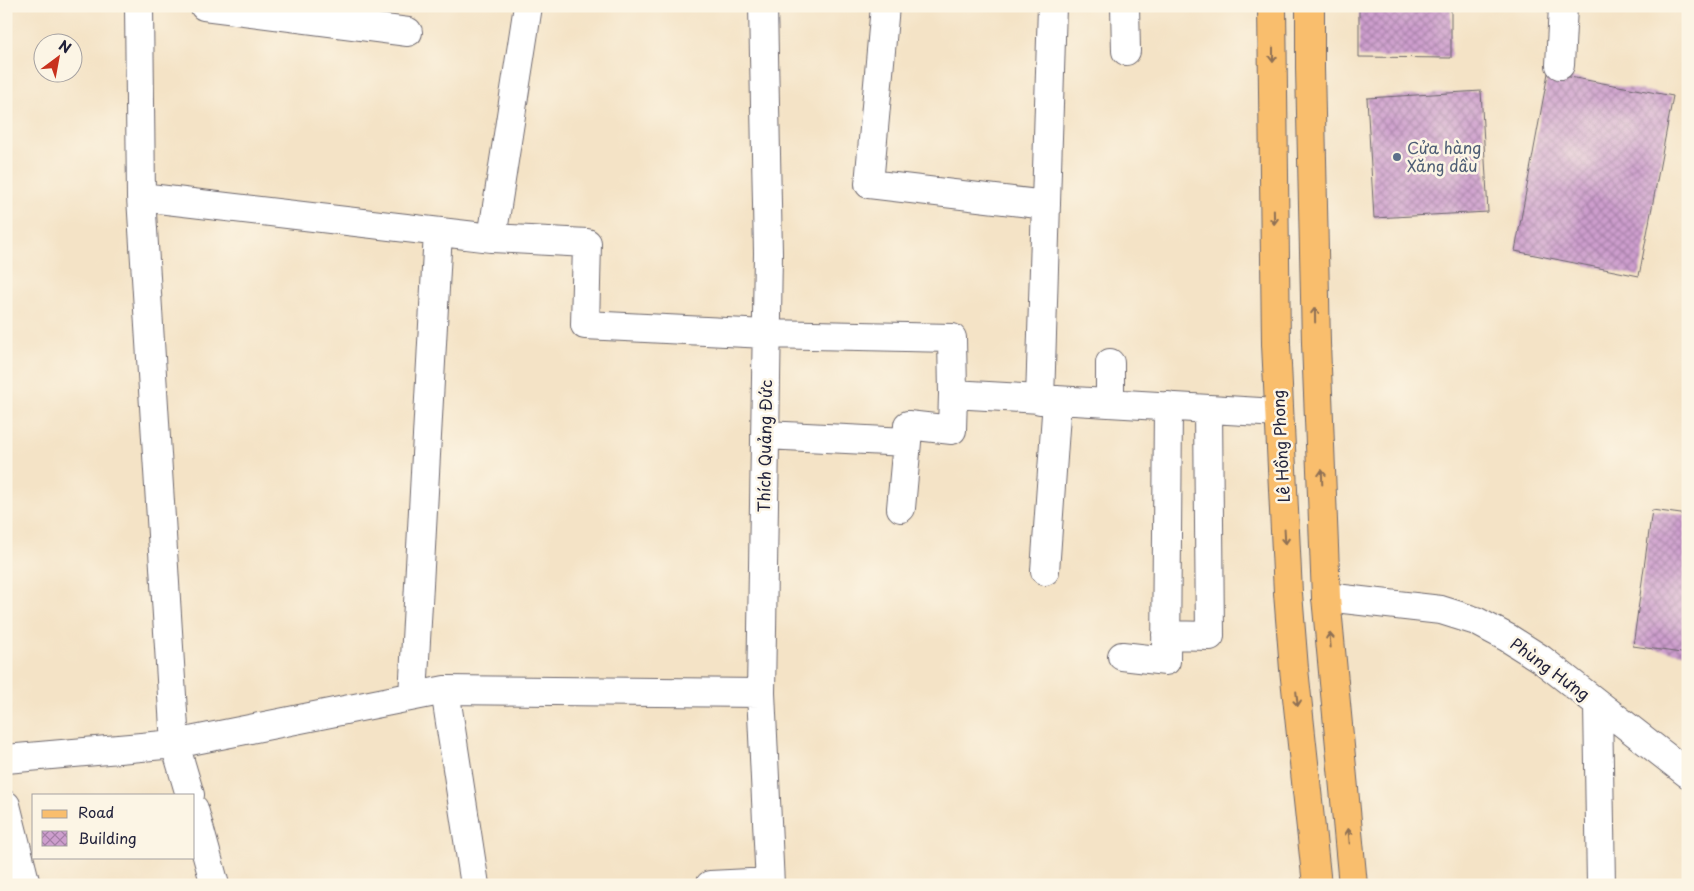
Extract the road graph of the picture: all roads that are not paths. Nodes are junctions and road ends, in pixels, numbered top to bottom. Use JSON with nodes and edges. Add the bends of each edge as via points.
{"nodes":[{"id":1,"x":139,"y":6,"type":"edge"},
{"id":2,"x":204,"y":6,"type":"edge"},
{"id":3,"x":528,"y":6,"type":"edge"},
{"id":4,"x":763,"y":6,"type":"edge"},
{"id":5,"x":885,"y":6,"type":"edge"},
{"id":6,"x":1052,"y":6,"type":"edge"},
{"id":7,"x":1125,"y":6,"type":"edge"},
{"id":8,"x":1272,"y":6,"type":"edge"},
{"id":9,"x":1310,"y":6,"type":"edge"},
{"id":10,"x":1563,"y":6,"type":"edge"},
{"id":11,"x":408,"y":32,"type":"dead end"},
{"id":12,"x":1126,"y":51,"type":"dead end"},
{"id":13,"x":1560,"y":65,"type":"dead end"},
{"id":14,"x":1273,"y":190,"type":"junction"},
{"id":15,"x":1312,"y":190,"type":"junction"},
{"id":16,"x":141,"y":197,"type":"junction"},
{"id":17,"x":1046,"y":205,"type":"junction"},
{"id":18,"x":438,"y":232,"type":"junction"},
{"id":19,"x":492,"y":238,"type":"junction"},
{"id":20,"x":766,"y":334,"type":"junction"},
{"id":21,"x":1316,"y":343,"type":"junction"},
{"id":22,"x":1276,"y":344,"type":"junction"},
{"id":23,"x":1110,"y":363,"type":"dead end"},
{"id":24,"x":953,"y":394,"type":"junction"},
{"id":25,"x":1048,"y":400,"type":"junction"},
{"id":26,"x":1110,"y":404,"type":"junction"},
{"id":27,"x":1168,"y":406,"type":"junction"},
{"id":28,"x":1208,"y":409,"type":"junction"},
{"id":29,"x":1279,"y":413,"type":"junction"},
{"id":30,"x":764,"y":435,"type":"junction"},
{"id":31,"x":907,"y":442,"type":"junction"},
{"id":32,"x":901,"y":508,"type":"dead end"},
{"id":33,"x":1045,"y":571,"type":"dead end"},
{"id":34,"x":1326,"y":597,"type":"junction"},
{"id":35,"x":1166,"y":635,"type":"junction"},
{"id":36,"x":1122,"y":656,"type":"dead end"},
{"id":37,"x":445,"y":690,"type":"junction"},
{"id":38,"x":761,"y":693,"type":"junction"},
{"id":39,"x":413,"y":696,"type":"junction"},
{"id":40,"x":1598,"y":705,"type":"junction"},
{"id":41,"x":175,"y":744,"type":"junction"},
{"id":42,"x":6,"y":759,"type":"edge"},
{"id":43,"x":1683,"y":767,"type":"edge"},
{"id":44,"x":190,"y":794,"type":"edge"},
{"id":45,"x":6,"y":805,"type":"edge"},
{"id":46,"x":195,"y":813,"type":"edge"},
{"id":47,"x":770,"y":883,"type":"edge"},
{"id":48,"x":26,"y":885,"type":"edge"},
{"id":49,"x":215,"y":885,"type":"edge"},
{"id":50,"x":475,"y":885,"type":"edge"},
{"id":51,"x":710,"y":885,"type":"edge"},
{"id":52,"x":1318,"y":885,"type":"edge"},
{"id":53,"x":1353,"y":885,"type":"edge"},
{"id":54,"x":1601,"y":885,"type":"edge"}],
"edges":[{"from":1,"to":16,"type":"street"},
{"from":2,"to":11,"type":"street"},
{"from":3,"to":19,"type":"street"},
{"from":4,"to":20,"type":"street","name":"Thích Quảng Đức","via":[[768,253]]},
{"from":5,"to":17,"type":"street","via":[[869,184]]},
{"from":6,"to":17,"type":"street"},
{"from":7,"to":12,"type":"street"},
{"from":8,"to":14,"type":"main road","name":"Lê Hồng Phong","one_way":true},
{"from":9,"to":15,"type":"main road"},
{"from":10,"to":13,"type":"street"},
{"from":14,"to":15,"type":"main road"},
{"from":14,"to":22,"type":"main road","name":"Lê Hồng Phong","one_way":true},
{"from":21,"to":15,"type":"main road","one_way":true},
{"from":16,"to":18,"type":"street"},
{"from":16,"to":41,"type":"street"},
{"from":17,"to":25,"type":"street"},
{"from":18,"to":19,"type":"street"},
{"from":18,"to":39,"type":"street"},
{"from":19,"to":20,"type":"street","via":[[587,243],[585,325]]},
{"from":20,"to":24,"type":"street","via":[[952,338]]},
{"from":20,"to":30,"type":"street","name":"Thích Quảng Đức"},
{"from":21,"to":22,"type":"main road"},
{"from":34,"to":21,"type":"main road","one_way":true},
{"from":22,"to":29,"type":"main road","name":"Lê Hồng Phong"},
{"from":23,"to":26,"type":"street"},
{"from":24,"to":25,"type":"street"},
{"from":24,"to":31,"type":"street","via":[[952,430],[908,425]]},
{"from":25,"to":26,"type":"street"},
{"from":25,"to":33,"type":"street"},
{"from":26,"to":27,"type":"street"},
{"from":27,"to":28,"type":"street"},
{"from":27,"to":35,"type":"street"},
{"from":28,"to":29,"type":"street"},
{"from":28,"to":35,"type":"street","via":[[1210,636]]},
{"from":29,"to":52,"type":"main road","name":"Lê Hồng Phong","one_way":true,"via":[[1294,669]]},
{"from":30,"to":31,"type":"street"},
{"from":30,"to":38,"type":"street","name":"Thích Quảng Đức"},
{"from":31,"to":32,"type":"street"},
{"from":34,"to":40,"type":"street","name":"Phùng Hưng","via":[[1441,610],[1476,621],[1540,659]]},
{"from":53,"to":34,"type":"main road","one_way":true},
{"from":35,"to":36,"type":"street","via":[[1166,661]]},
{"from":37,"to":38,"type":"street"},
{"from":37,"to":39,"type":"street"},
{"from":37,"to":50,"type":"street"},
{"from":38,"to":47,"type":"street","name":"Thích Quảng Đức"},
{"from":39,"to":41,"type":"street"},
{"from":40,"to":43,"type":"street"},
{"from":40,"to":54,"type":"street","name":"Phùng Hưng"},
{"from":41,"to":42,"type":"street"},
{"from":41,"to":44,"type":"street"},
{"from":45,"to":48,"type":"street"},
{"from":46,"to":49,"type":"street"},
{"from":47,"to":51,"type":"street"}]}
